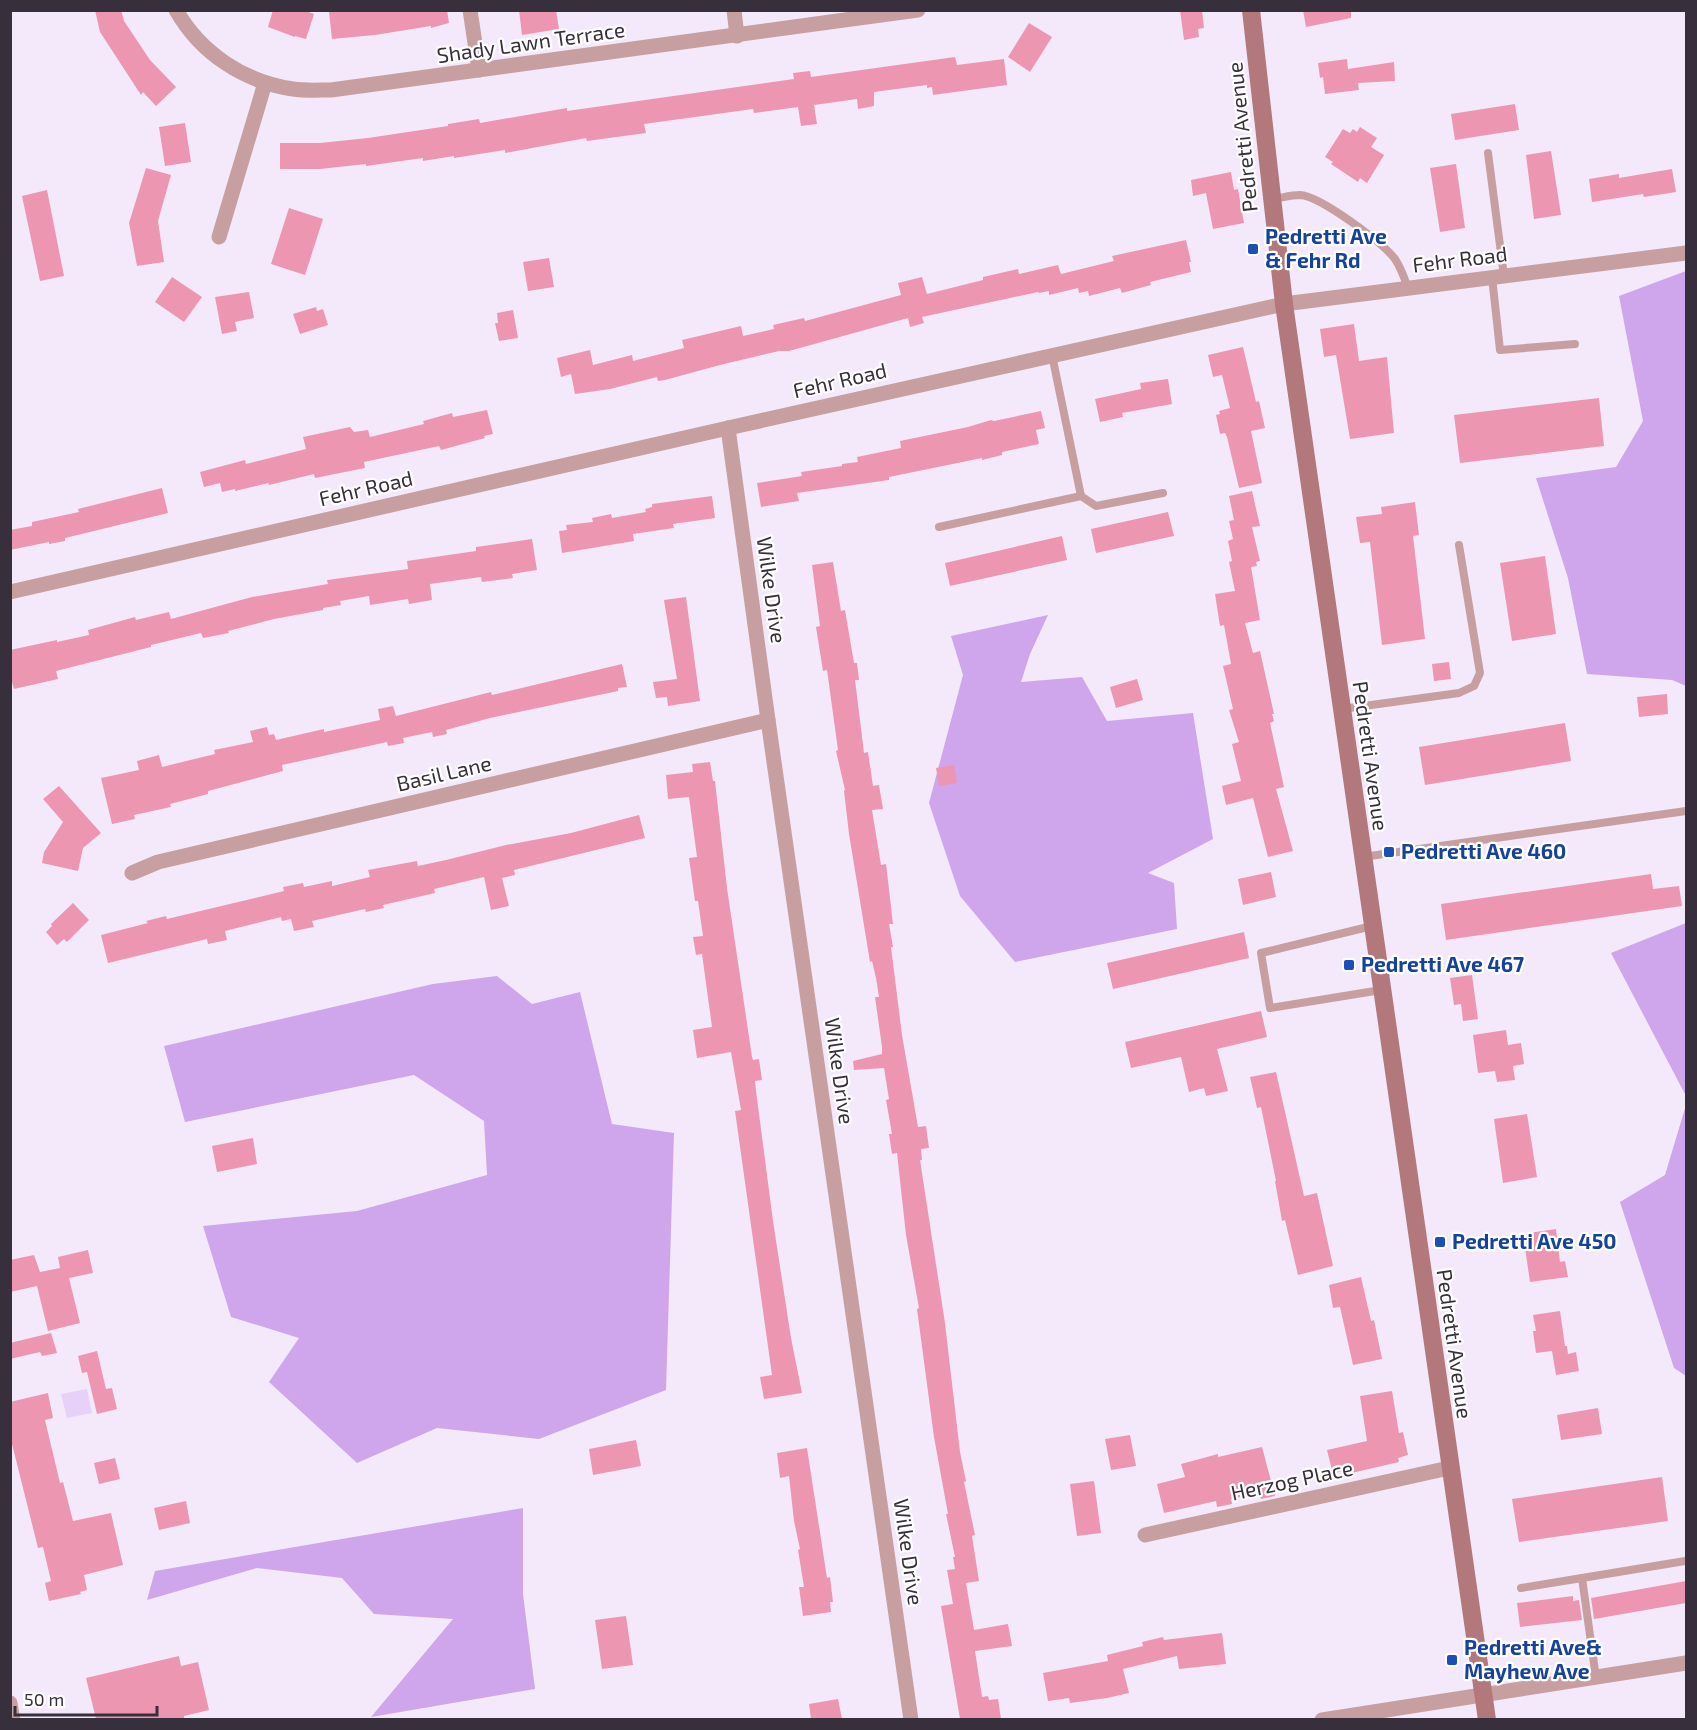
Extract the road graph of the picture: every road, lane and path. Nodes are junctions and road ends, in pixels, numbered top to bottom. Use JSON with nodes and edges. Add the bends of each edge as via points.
{"nodes":[{"id":1,"x":176,"y":10,"type":"edge"},
{"id":2,"x":470,"y":10,"type":"edge"},
{"id":3,"x":734,"y":10,"type":"edge"},
{"id":4,"x":918,"y":10,"type":"edge"},
{"id":5,"x":1251,"y":10,"type":"edge"},
{"id":6,"x":737,"y":36,"type":"junction"},
{"id":7,"x":478,"y":70,"type":"junction"},
{"id":8,"x":265,"y":83,"type":"junction"},
{"id":9,"x":1488,"y":153,"type":"dead end"},
{"id":10,"x":1272,"y":199,"type":"junction"},
{"id":11,"x":219,"y":237,"type":"dead end"},
{"id":12,"x":1686,"y":253,"type":"edge"},
{"id":13,"x":1498,"y":276,"type":"junction"},
{"id":14,"x":1408,"y":288,"type":"junction"},
{"id":15,"x":1284,"y":304,"type":"junction"},
{"id":16,"x":1575,"y":344,"type":"dead end"},
{"id":17,"x":1052,"y":355,"type":"junction"},
{"id":18,"x":728,"y":428,"type":"junction"},
{"id":19,"x":1163,"y":493,"type":"dead end"},
{"id":20,"x":1080,"y":496,"type":"junction"},
{"id":21,"x":939,"y":527,"type":"dead end"},
{"id":22,"x":1459,"y":545,"type":"dead end"},
{"id":23,"x":10,"y":592,"type":"edge"},
{"id":24,"x":1341,"y":710,"type":"junction"},
{"id":25,"x":768,"y":720,"type":"junction"},
{"id":26,"x":1686,"y":811,"type":"edge"},
{"id":27,"x":1362,"y":857,"type":"junction"},
{"id":28,"x":132,"y":873,"type":"dead end"},
{"id":29,"x":1372,"y":926,"type":"junction"},
{"id":30,"x":1381,"y":990,"type":"junction"},
{"id":31,"x":1449,"y":1468,"type":"junction"},
{"id":32,"x":1144,"y":1535,"type":"dead end"},
{"id":33,"x":1685,"y":1561,"type":"edge"},
{"id":34,"x":1582,"y":1578,"type":"junction"},
{"id":35,"x":1521,"y":1588,"type":"dead end"},
{"id":36,"x":1686,"y":1663,"type":"edge"},
{"id":37,"x":1596,"y":1678,"type":"junction"},
{"id":38,"x":1482,"y":1696,"type":"junction"},
{"id":39,"x":10,"y":1703,"type":"edge"},
{"id":40,"x":13,"y":1719,"type":"edge"},
{"id":41,"x":911,"y":1719,"type":"edge"},
{"id":42,"x":1322,"y":1719,"type":"edge"},
{"id":43,"x":1486,"y":1719,"type":"edge"}],
"edges":[{"from":1,"to":8,"type":"street","name":"Shady Lawn Terrace","via":[[199,42],[219,59]]},
{"from":2,"to":7,"type":"street"},
{"from":3,"to":6,"type":"street"},
{"from":4,"to":6,"type":"street","name":"Shady Lawn Terrace"},
{"from":5,"to":10,"type":"street","name":"Pedretti Avenue"},
{"from":6,"to":7,"type":"street","name":"Shady Lawn Terrace"},
{"from":7,"to":8,"type":"street","name":"Shady Lawn Terrace","via":[[331,90]]},
{"from":8,"to":11,"type":"street"},
{"from":9,"to":13,"type":"lane"},
{"from":10,"to":14,"type":"lane","via":[[1301,195],[1322,203],[1372,237],[1393,257]]},
{"from":10,"to":15,"type":"street","name":"Pedretti Avenue"},
{"from":12,"to":13,"type":"street","name":"Fehr Road"},
{"from":13,"to":14,"type":"street","name":"Fehr Road"},
{"from":13,"to":16,"type":"lane","via":[[1500,350]]},
{"from":14,"to":15,"type":"street","name":"Fehr Road"},
{"from":15,"to":17,"type":"street","name":"Fehr Road"},
{"from":15,"to":24,"type":"street","name":"Pedretti Avenue"},
{"from":17,"to":18,"type":"street","name":"Fehr Road"},
{"from":17,"to":20,"type":"lane"},
{"from":18,"to":23,"type":"street","name":"Fehr Road"},
{"from":18,"to":25,"type":"street","name":"Wilke Drive"},
{"from":19,"to":20,"type":"lane","via":[[1096,506]]},
{"from":20,"to":21,"type":"lane"},
{"from":22,"to":24,"type":"lane","via":[[1480,673],[1474,686],[1459,693]]},
{"from":24,"to":27,"type":"street","name":"Pedretti Avenue"},
{"from":25,"to":28,"type":"street","name":"Basil Lane","via":[[158,862]]},
{"from":25,"to":41,"type":"street","name":"Wilke Drive"},
{"from":26,"to":27,"type":"lane"},
{"from":27,"to":29,"type":"street","name":"Pedretti Avenue"},
{"from":29,"to":30,"type":"street","name":"Pedretti Avenue"},
{"from":29,"to":30,"type":"lane","via":[[1261,953],[1270,1008]]},
{"from":30,"to":31,"type":"street","name":"Pedretti Avenue"},
{"from":31,"to":32,"type":"street","name":"Herzog Place"},
{"from":31,"to":38,"type":"street","name":"Pedretti Avenue"},
{"from":33,"to":34,"type":"lane"},
{"from":34,"to":35,"type":"lane"},
{"from":34,"to":37,"type":"lane"},
{"from":36,"to":37,"type":"street"},
{"from":37,"to":38,"type":"street"},
{"from":38,"to":42,"type":"street"},
{"from":38,"to":43,"type":"street","name":"Pedretti Avenue"},
{"from":39,"to":40,"type":"street"}]}
